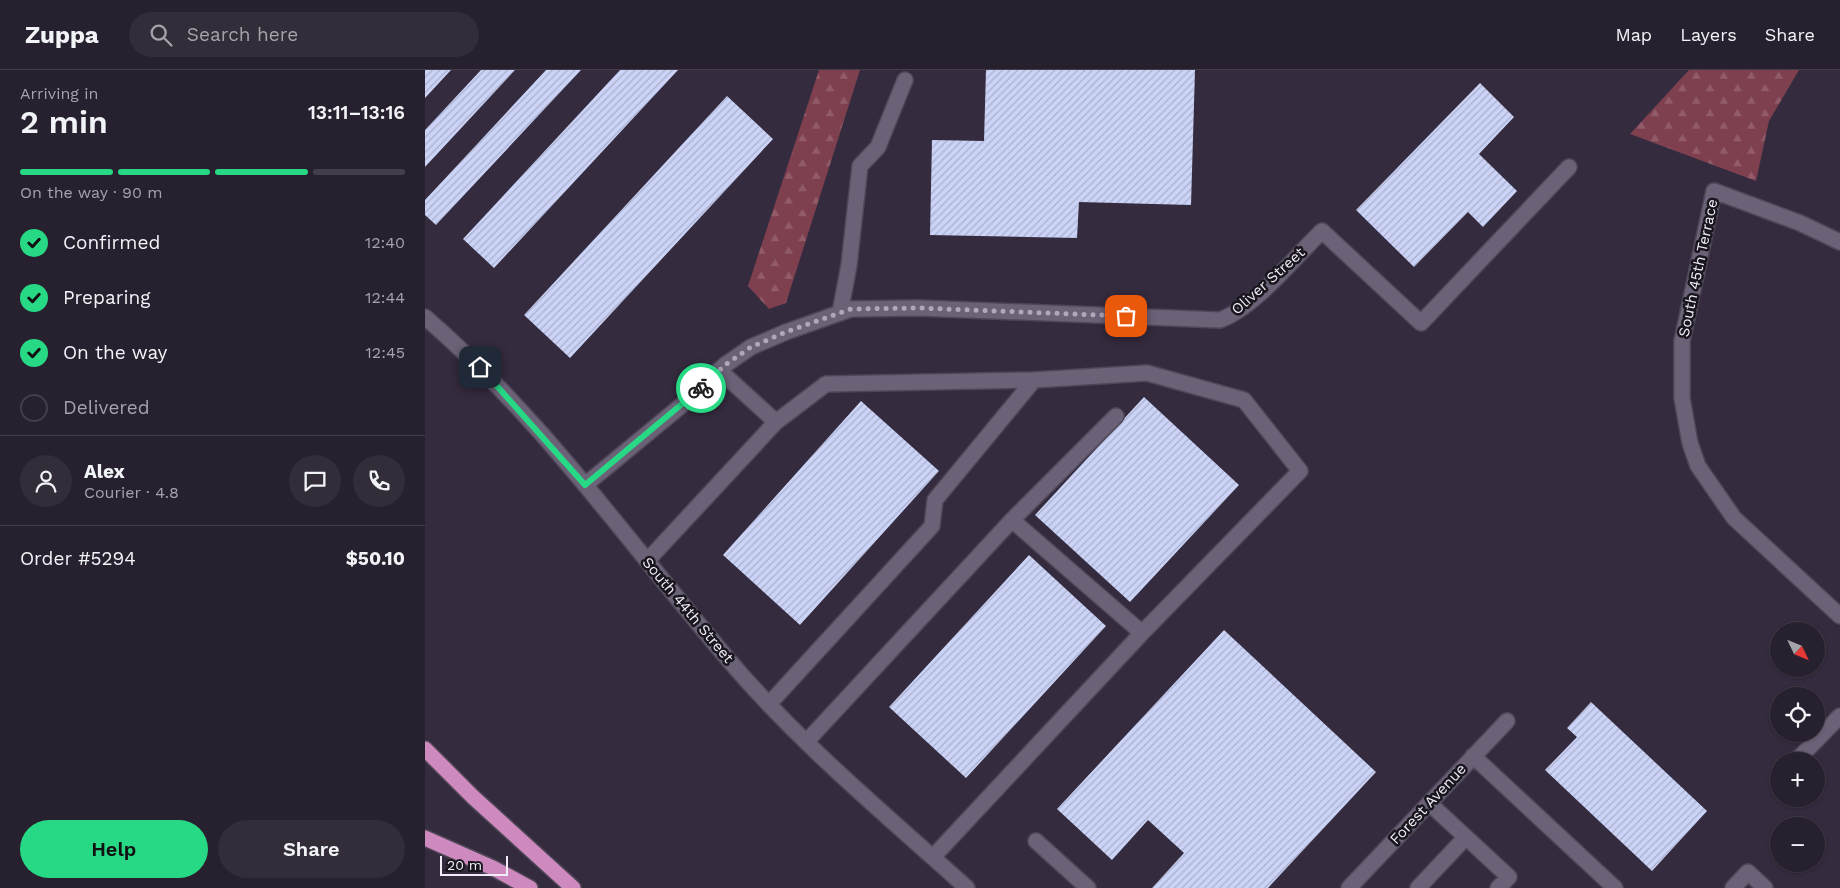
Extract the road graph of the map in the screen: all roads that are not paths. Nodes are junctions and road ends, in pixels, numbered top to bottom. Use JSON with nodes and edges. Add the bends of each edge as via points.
{"nodes":[{"id":1,"x":905,"y":80,"type":"dead end"},
{"id":2,"x":1569,"y":167,"type":"dead end"},
{"id":3,"x":1840,"y":242,"type":"edge"},
{"id":4,"x":840,"y":313,"type":"junction"},
{"id":5,"x":425,"y":317,"type":"edge"},
{"id":6,"x":719,"y":370,"type":"junction"},
{"id":7,"x":1034,"y":380,"type":"junction"},
{"id":8,"x":1116,"y":416,"type":"dead end"},
{"id":9,"x":777,"y":422,"type":"junction"},
{"id":10,"x":585,"y":485,"type":"junction"},
{"id":11,"x":1012,"y":520,"type":"junction"},
{"id":12,"x":647,"y":561,"type":"junction"},
{"id":13,"x":1840,"y":616,"type":"edge"},
{"id":14,"x":1142,"y":633,"type":"junction"},
{"id":15,"x":770,"y":703,"type":"junction"},
{"id":16,"x":1840,"y":716,"type":"edge"},
{"id":17,"x":1507,"y":720,"type":"dead end"},
{"id":18,"x":807,"y":741,"type":"junction"},
{"id":19,"x":425,"y":749,"type":"edge"},
{"id":20,"x":1805,"y":752,"type":"edge"},
{"id":21,"x":1473,"y":756,"type":"junction"},
{"id":22,"x":1429,"y":803,"type":"junction"},
{"id":23,"x":1466,"y":837,"type":"junction"},
{"id":24,"x":425,"y":838,"type":"edge"},
{"id":25,"x":1036,"y":841,"type":"dead end"},
{"id":26,"x":933,"y":857,"type":"junction"},
{"id":27,"x":1080,"y":885,"type":"edge"},
{"id":28,"x":1351,"y":887,"type":"edge"},
{"id":29,"x":531,"y":888,"type":"edge"},
{"id":30,"x":573,"y":888,"type":"edge"},
{"id":31,"x":967,"y":888,"type":"edge"},
{"id":32,"x":1418,"y":888,"type":"edge"},
{"id":33,"x":1499,"y":888,"type":"edge"},
{"id":34,"x":1615,"y":888,"type":"edge"},
{"id":35,"x":1733,"y":888,"type":"edge"},
{"id":36,"x":1765,"y":888,"type":"edge"}],
"edges":[{"from":1,"to":4,"type":"street","via":[[877,147],[860,166]]},
{"from":2,"to":4,"type":"street","name":"Oliver Street","via":[[1421,323],[1322,231],[1234,315],[1220,320],[919,308],[851,309]]},
{"from":3,"to":13,"type":"street","name":"South 45th Terrace","via":[[1801,223],[1714,191],[1682,341],[1682,398],[1690,444],[1698,466],[1734,518]]},
{"from":4,"to":6,"type":"street","name":"Oliver Street","via":[[751,347]]},
{"from":5,"to":10,"type":"street","name":"South 44th Street","via":[[480,367]]},
{"from":6,"to":9,"type":"street"},
{"from":6,"to":10,"type":"street","name":"Oliver Street"},
{"from":7,"to":9,"type":"street","via":[[827,384]]},
{"from":7,"to":14,"type":"street","via":[[1147,373],[1244,400],[1300,471]]},
{"from":7,"to":15,"type":"street","via":[[935,500],[932,526]]},
{"from":8,"to":11,"type":"street"},
{"from":9,"to":12,"type":"street"},
{"from":10,"to":12,"type":"street","name":"South 44th Street"},
{"from":11,"to":14,"type":"street"},
{"from":11,"to":18,"type":"street"},
{"from":12,"to":15,"type":"street","name":"South 44th Street","via":[[728,660]]},
{"from":14,"to":26,"type":"street"},
{"from":15,"to":18,"type":"street","name":"South 44th Street"},
{"from":16,"to":20,"type":"street"},
{"from":17,"to":21,"type":"street","name":"Forest Avenue"},
{"from":18,"to":26,"type":"street","name":"South 44th Street"},
{"from":19,"to":30,"type":"highway"},
{"from":21,"to":22,"type":"street","name":"Forest Avenue"},
{"from":21,"to":34,"type":"street"},
{"from":22,"to":23,"type":"street"},
{"from":22,"to":28,"type":"street","name":"Forest Avenue"},
{"from":23,"to":32,"type":"street"},
{"from":23,"to":33,"type":"street","via":[[1509,877]]},
{"from":24,"to":29,"type":"highway"},
{"from":25,"to":27,"type":"street"},
{"from":26,"to":31,"type":"street","name":"South 44th Street"},
{"from":35,"to":36,"type":"street","via":[[1748,872]]}]}
